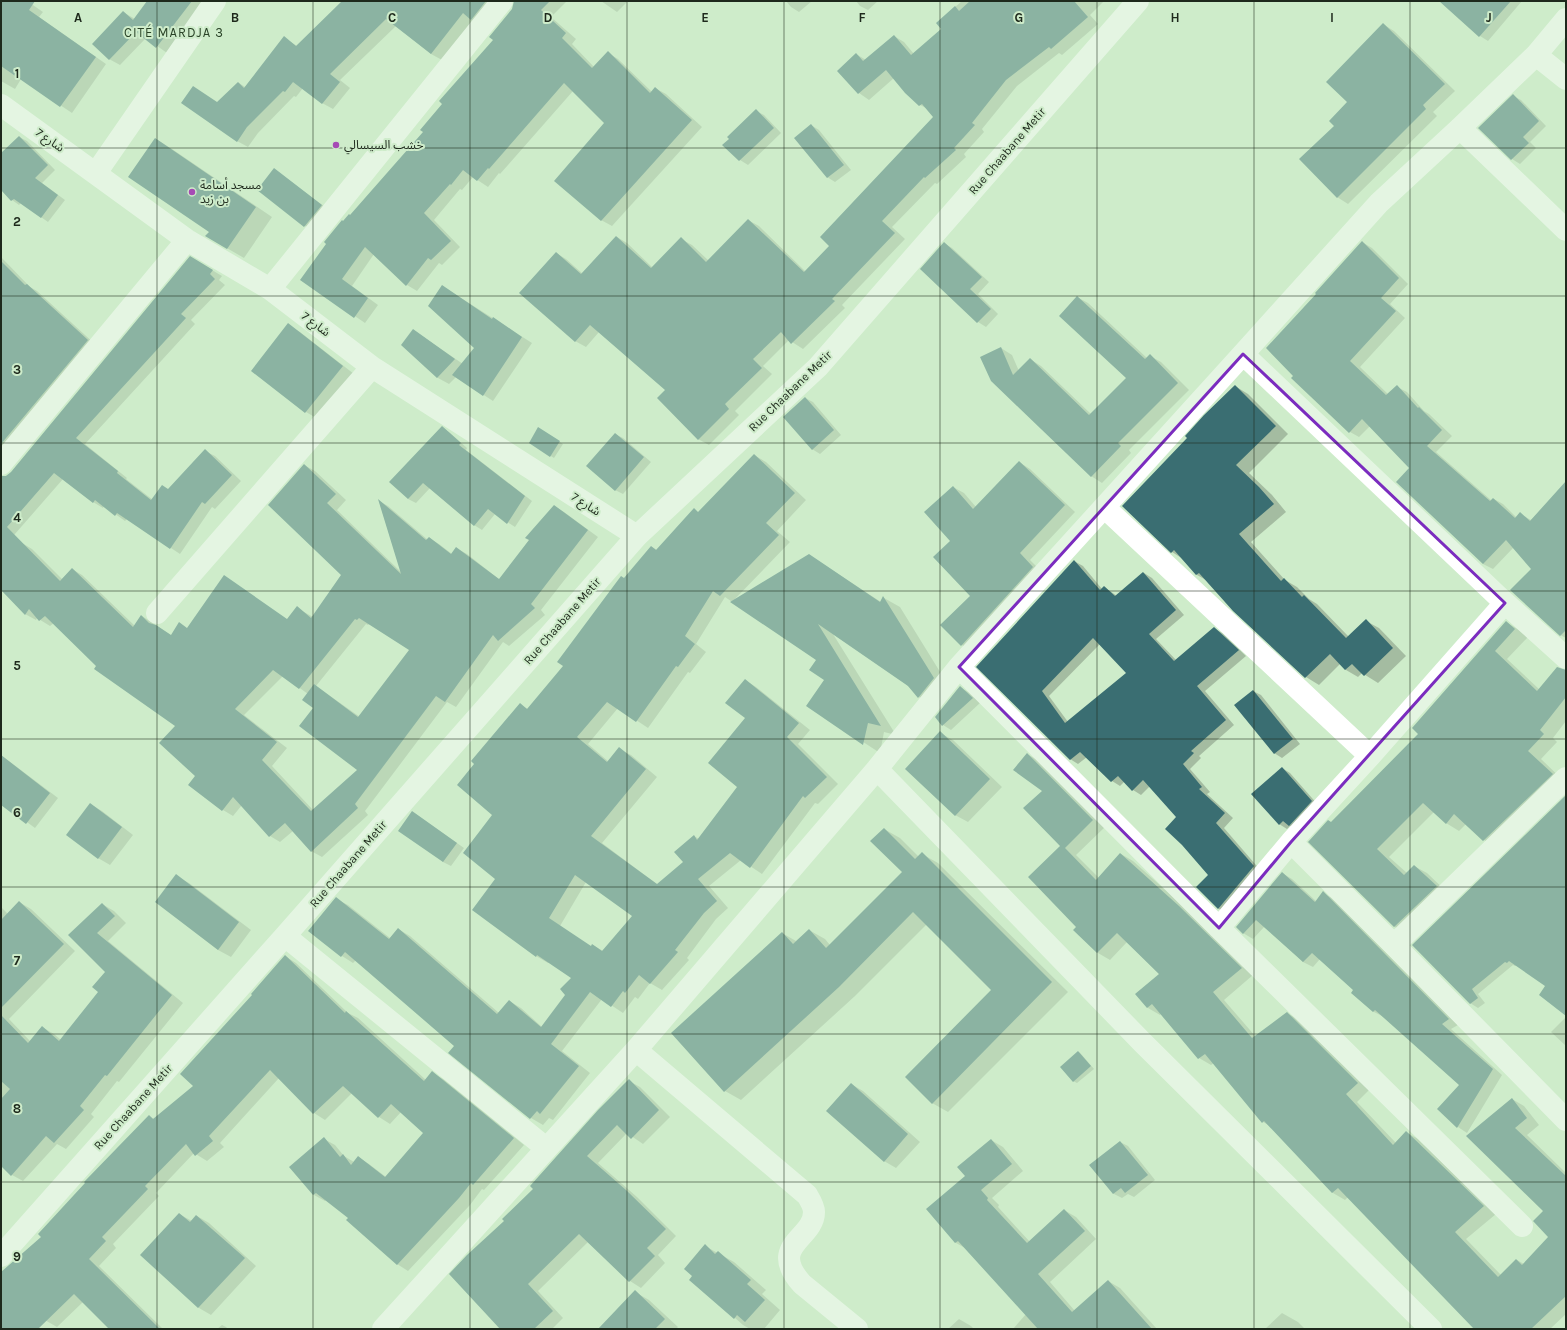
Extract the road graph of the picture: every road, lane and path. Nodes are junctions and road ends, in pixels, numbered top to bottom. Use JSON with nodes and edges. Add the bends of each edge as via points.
{"nodes":[{"id":1,"x":215,"y":1,"type":"edge"},
{"id":2,"x":502,"y":1,"type":"edge"},
{"id":3,"x":1138,"y":1,"type":"edge"},
{"id":4,"x":1566,"y":19,"type":"edge"},
{"id":5,"x":1536,"y":55,"type":"junction"},
{"id":6,"x":1566,"y":79,"type":"edge"},
{"id":7,"x":1,"y":105,"type":"edge"},
{"id":8,"x":1460,"y":128,"type":"junction"},
{"id":9,"x":96,"y":173,"type":"junction"},
{"id":10,"x":1566,"y":230,"type":"edge"},
{"id":11,"x":187,"y":240,"type":"junction"},
{"id":12,"x":270,"y":289,"type":"junction"},
{"id":13,"x":1243,"y":354,"type":"junction"},
{"id":14,"x":372,"y":367,"type":"junction"},
{"id":15,"x":1,"y":464,"type":"edge"},
{"id":16,"x":1104,"y":507,"type":"junction"},
{"id":17,"x":636,"y":536,"type":"junction"},
{"id":18,"x":1505,"y":603,"type":"junction"},
{"id":19,"x":157,"y":613,"type":"dead end"},
{"id":20,"x":1566,"y":658,"type":"edge"},
{"id":21,"x":959,"y":667,"type":"junction"},
{"id":22,"x":1370,"y":756,"type":"junction"},
{"id":23,"x":877,"y":769,"type":"junction"},
{"id":24,"x":1566,"y":778,"type":"edge"},
{"id":25,"x":1291,"y":842,"type":"junction"},
{"id":26,"x":1219,"y":928,"type":"junction"},
{"id":27,"x":286,"y":936,"type":"junction"},
{"id":28,"x":1394,"y":945,"type":"junction"},
{"id":29,"x":636,"y":1050,"type":"junction"},
{"id":30,"x":1566,"y":1120,"type":"edge"},
{"id":31,"x":546,"y":1148,"type":"junction"},
{"id":32,"x":1522,"y":1226,"type":"dead end"},
{"id":33,"x":1,"y":1256,"type":"edge"},
{"id":34,"x":383,"y":1329,"type":"edge"},
{"id":35,"x":857,"y":1329,"type":"edge"},
{"id":36,"x":1431,"y":1329,"type":"edge"}],
"edges":[{"from":1,"to":9,"type":"street"},
{"from":2,"to":12,"type":"street"},
{"from":3,"to":17,"type":"street","name":"Rue Chaabane Metir","via":[[818,367]]},
{"from":4,"to":5,"type":"street"},
{"from":5,"to":6,"type":"street"},
{"from":5,"to":8,"type":"street"},
{"from":7,"to":9,"type":"street","name":"شارع 7"},
{"from":8,"to":10,"type":"street"},
{"from":8,"to":13,"type":"street","via":[[1379,203]]},
{"from":9,"to":11,"type":"street","name":"شارع 7"},
{"from":11,"to":12,"type":"street","name":"شارع 7"},
{"from":11,"to":15,"type":"street"},
{"from":12,"to":14,"type":"street","name":"شارع 7"},
{"from":13,"to":16,"type":"street"},
{"from":13,"to":18,"type":"street"},
{"from":14,"to":17,"type":"street","name":"شارع 7"},
{"from":14,"to":19,"type":"street"},
{"from":16,"to":21,"type":"street"},
{"from":16,"to":22,"type":"street"},
{"from":17,"to":27,"type":"street","name":"Rue Chaabane Metir"},
{"from":18,"to":20,"type":"street"},
{"from":18,"to":22,"type":"street"},
{"from":21,"to":23,"type":"street"},
{"from":21,"to":26,"type":"street"},
{"from":22,"to":25,"type":"street"},
{"from":23,"to":29,"type":"street"},
{"from":23,"to":36,"type":"street","via":[[1143,1043]]},
{"from":24,"to":28,"type":"street"},
{"from":25,"to":26,"type":"street"},
{"from":25,"to":28,"type":"street"},
{"from":26,"to":32,"type":"street"},
{"from":27,"to":31,"type":"street"},
{"from":27,"to":33,"type":"street","name":"Rue Chaabane Metir"},
{"from":28,"to":30,"type":"street"},
{"from":29,"to":31,"type":"street"},
{"from":29,"to":35,"type":"street","via":[[807,1195],[814,1212],[812,1222],[793,1245],[789,1256],[791,1267],[802,1284]]},
{"from":31,"to":34,"type":"street"}]}
